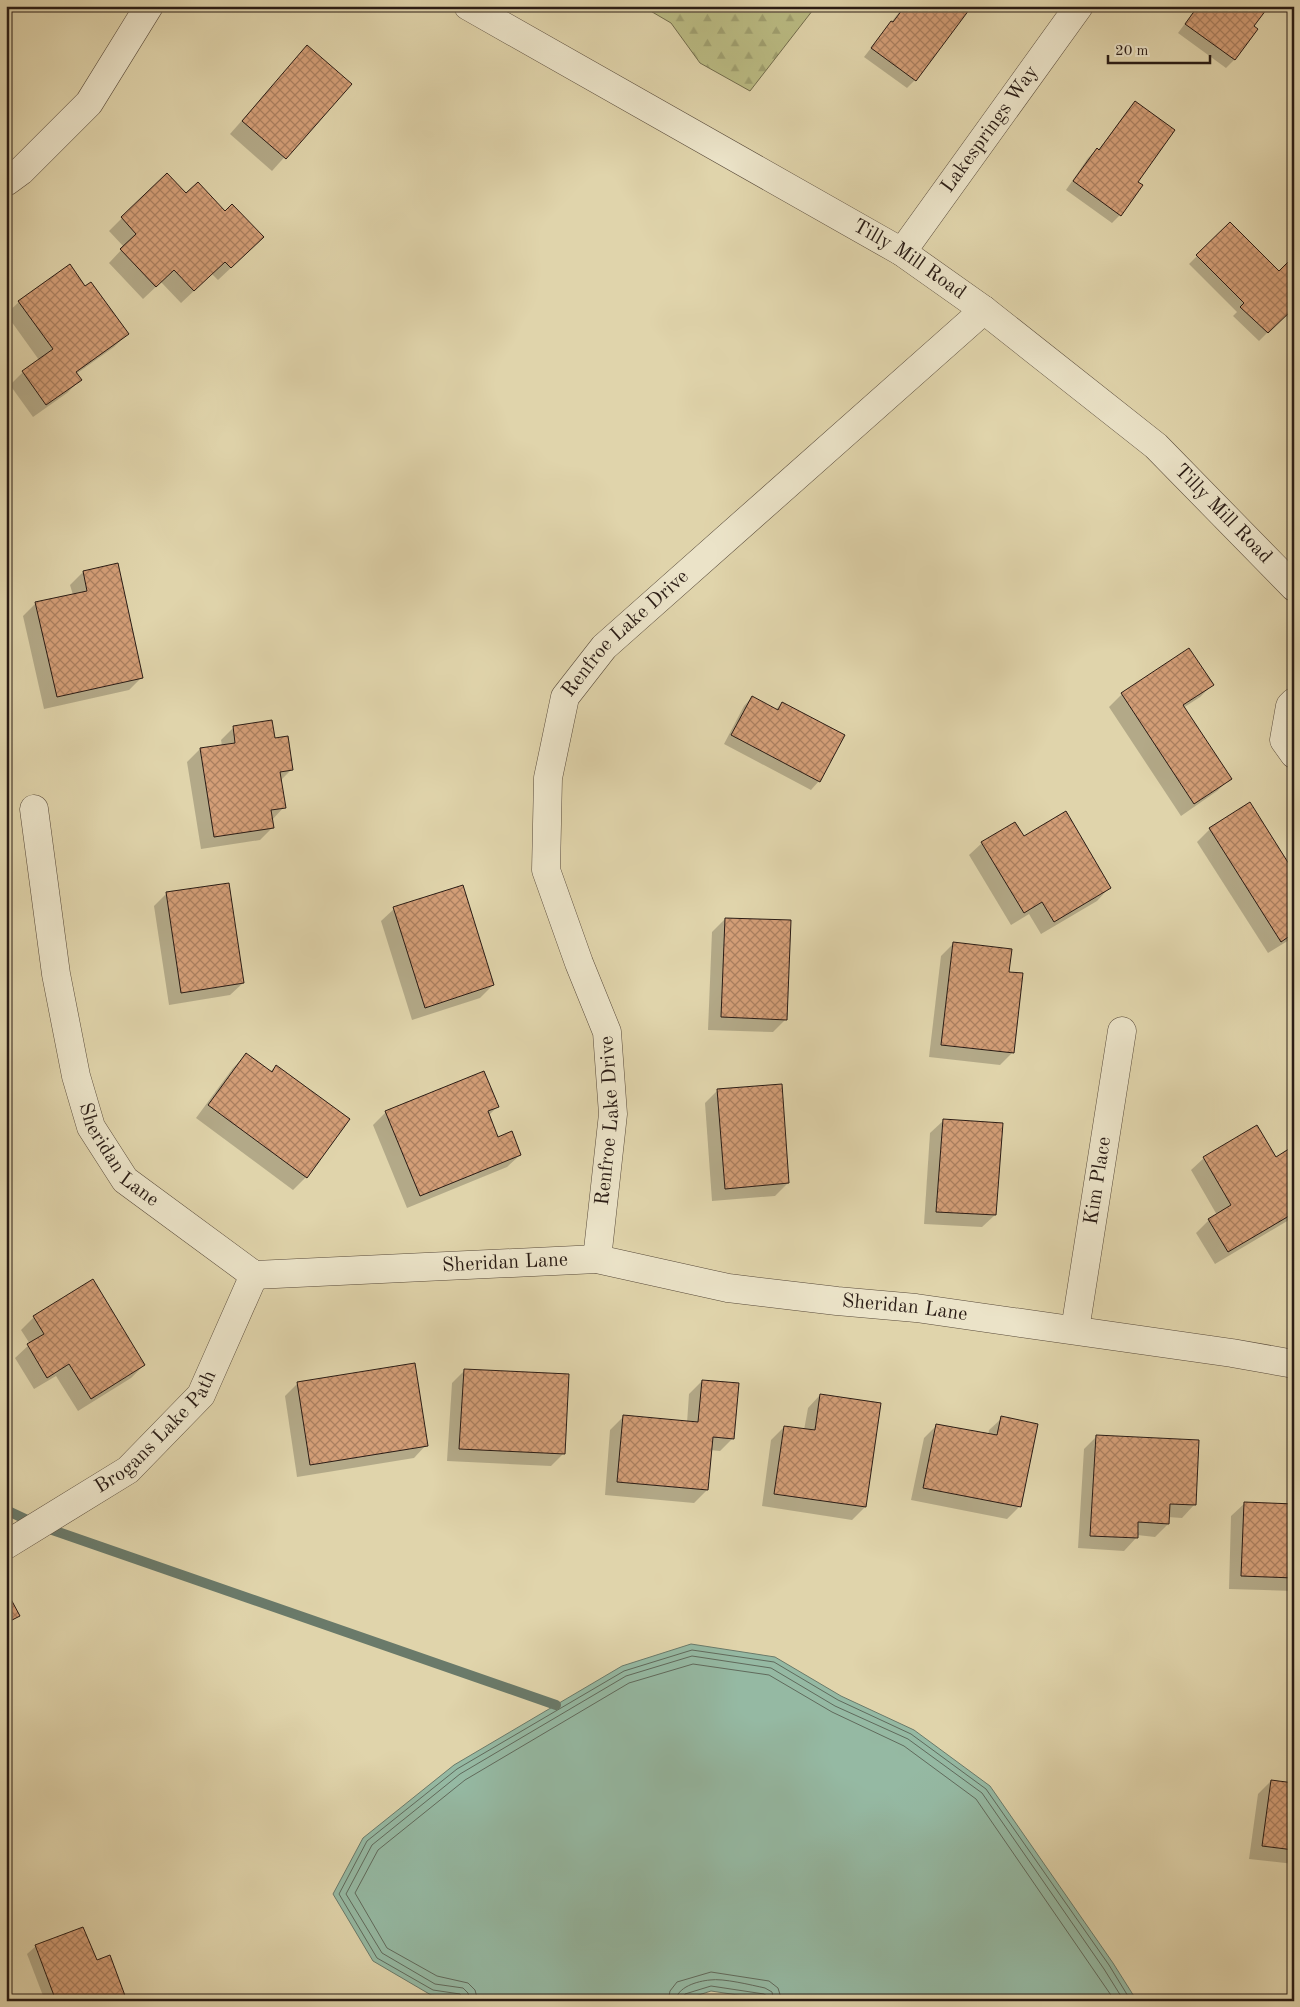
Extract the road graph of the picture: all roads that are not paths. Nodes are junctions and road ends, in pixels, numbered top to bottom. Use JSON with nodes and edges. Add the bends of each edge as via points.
{"nodes":[{"id":1,"x":149,"y":6,"type":"edge"},
{"id":2,"x":468,"y":6,"type":"edge"},
{"id":3,"x":1080,"y":6,"type":"edge"},
{"id":4,"x":6,"y":182,"type":"edge"},
{"id":5,"x":902,"y":252,"type":"junction"},
{"id":6,"x":984,"y":310,"type":"junction"},
{"id":7,"x":1294,"y":587,"type":"edge"},
{"id":8,"x":1294,"y":702,"type":"edge"},
{"id":9,"x":1294,"y":754,"type":"edge"},
{"id":10,"x":34,"y":809,"type":"dead end"},
{"id":11,"x":1122,"y":1030,"type":"dead end"},
{"id":12,"x":597,"y":1259,"type":"junction"},
{"id":13,"x":254,"y":1275,"type":"junction"},
{"id":14,"x":1075,"y":1330,"type":"junction"},
{"id":15,"x":1294,"y":1364,"type":"edge"},
{"id":16,"x":6,"y":1545,"type":"edge"}],
"edges":[{"from":1,"to":4,"type":"street","via":[[89,103]]},
{"from":2,"to":5,"type":"street","name":"Tilly Mill Road"},
{"from":3,"to":5,"type":"street","name":"Lakesprings Way"},
{"from":5,"to":6,"type":"street","name":"Tilly Mill Road"},
{"from":6,"to":7,"type":"street","name":"Tilly Mill Road","via":[[1156,446]]},
{"from":6,"to":12,"type":"street","name":"Renfroe Lake Drive","via":[[604,647],[566,697],[548,778],[546,870],[607,1032],[613,1114]]},
{"from":8,"to":9,"type":"street","via":[[1290,706],[1284,740]]},
{"from":10,"to":13,"type":"street","name":"Sheridan Lane","via":[[56,974],[76,1076],[91,1127],[125,1180]]},
{"from":11,"to":14,"type":"street","name":"Kim Place"},
{"from":12,"to":13,"type":"street","name":"Sheridan Lane"},
{"from":12,"to":14,"type":"street","name":"Sheridan Lane","via":[[728,1288],[916,1308]]},
{"from":13,"to":16,"type":"street","name":"Brogans Lake Path","via":[[201,1395],[128,1470]]},
{"from":14,"to":15,"type":"street","name":"Sheridan Lane"}]}
